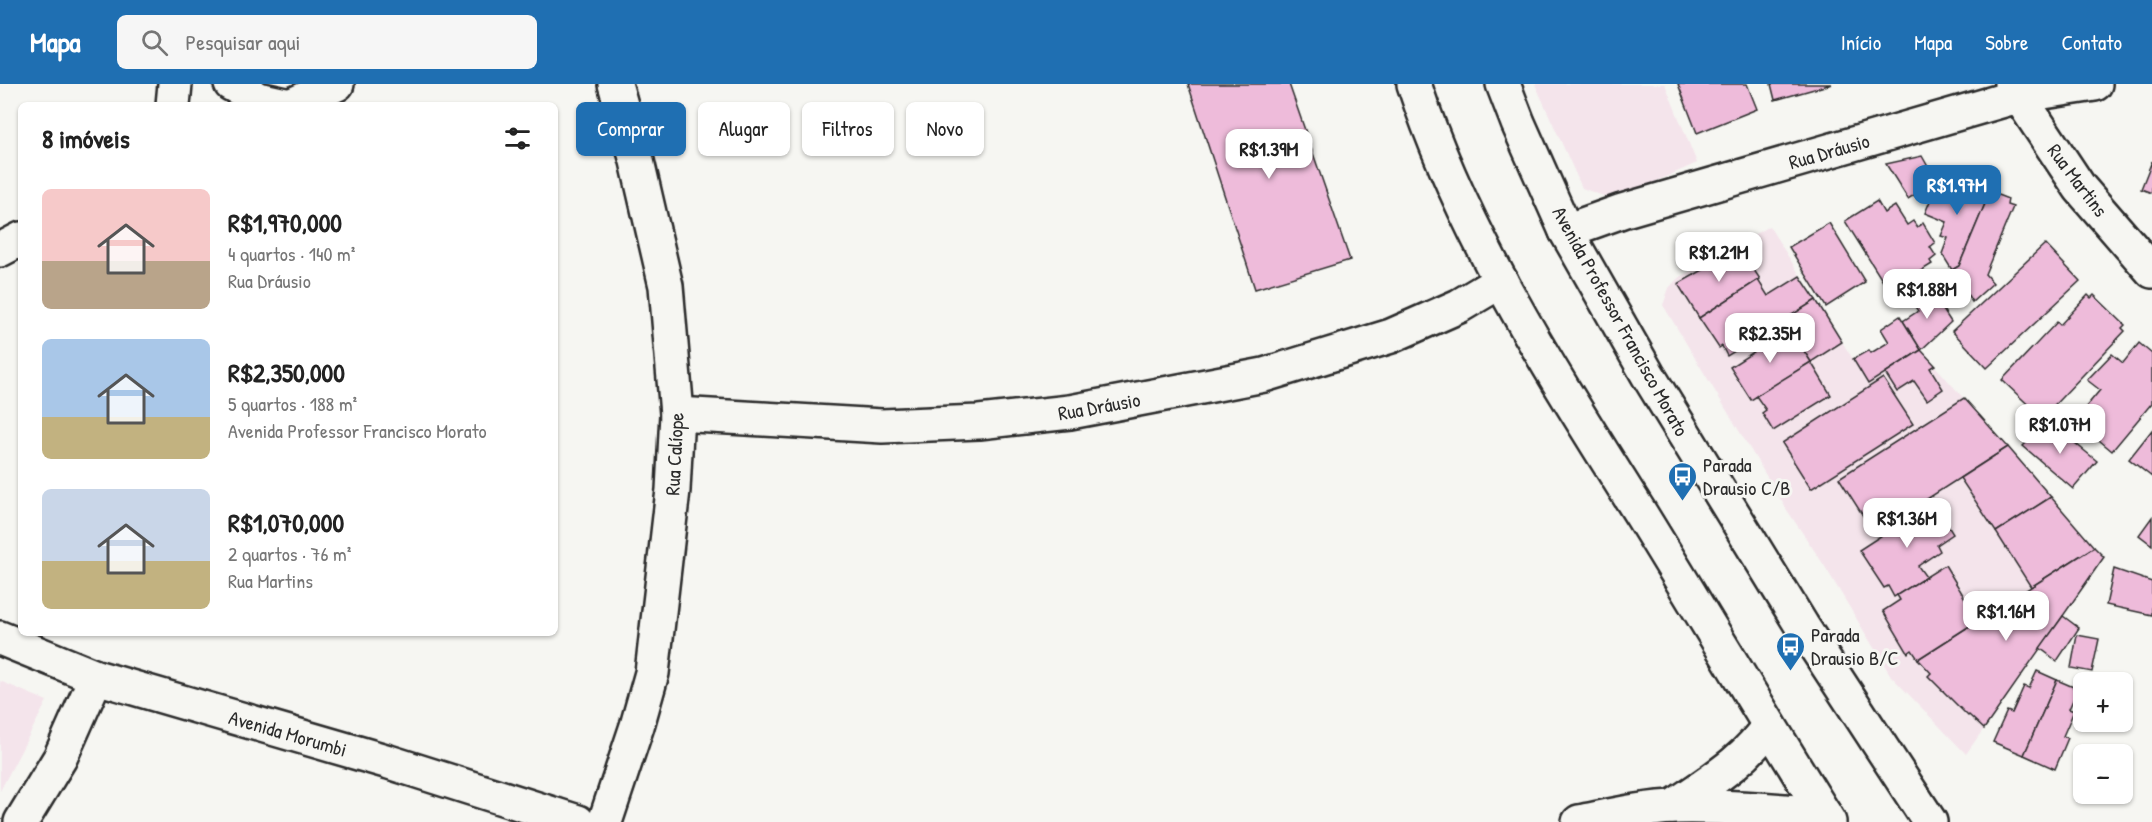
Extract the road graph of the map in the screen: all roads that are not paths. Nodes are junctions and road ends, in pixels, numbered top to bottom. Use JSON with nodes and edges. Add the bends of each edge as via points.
{"nodes":[{"id":1,"x":175,"y":84,"type":"edge"},
{"id":2,"x":231,"y":84,"type":"edge"},
{"id":3,"x":337,"y":84,"type":"edge"},
{"id":4,"x":615,"y":84,"type":"edge"},
{"id":5,"x":1414,"y":84,"type":"edge"},
{"id":6,"x":1503,"y":84,"type":"edge"},
{"id":7,"x":2095,"y":84,"type":"edge"},
{"id":8,"x":2015,"y":90,"type":"edge"},
{"id":9,"x":173,"y":102,"type":"edge"},
{"id":10,"x":272,"y":102,"type":"edge"},
{"id":11,"x":298,"y":102,"type":"edge"},
{"id":12,"x":1566,"y":231,"type":"junction"},
{"id":13,"x":18,"y":241,"type":"edge"},
{"id":14,"x":0,"y":250,"type":"edge"},
{"id":15,"x":2152,"y":271,"type":"edge"},
{"id":16,"x":1501,"y":281,"type":"junction"},
{"id":17,"x":677,"y":414,"type":"junction"},
{"id":18,"x":0,"y":638,"type":"edge"},
{"id":19,"x":96,"y":677,"type":"junction"},
{"id":20,"x":1769,"y":725,"type":"junction"},
{"id":21,"x":1673,"y":807,"type":"junction"},
{"id":22,"x":1826,"y":818,"type":"edge"},
{"id":23,"x":21,"y":822,"type":"edge"},
{"id":24,"x":578,"y":822,"type":"edge"},
{"id":25,"x":604,"y":822,"type":"edge"},
{"id":26,"x":1579,"y":822,"type":"edge"},
{"id":27,"x":1930,"y":822,"type":"edge"}],
"edges":[{"from":1,"to":9,"type":"main road"},
{"from":2,"to":10,"type":"main road"},
{"from":3,"to":11,"type":"main road"},
{"from":4,"to":17,"type":"main road","name":"Rua Calíope","via":[[638,161],[666,286]]},
{"from":5,"to":16,"type":"main road","via":[[1459,195]]},
{"from":6,"to":12,"type":"main road","name":"Avenida Professor Francisco Morato"},
{"from":7,"to":8,"type":"main road","name":"Rua Dráusio"},
{"from":8,"to":12,"type":"main road","name":"Rua Dráusio"},
{"from":8,"to":15,"type":"main road","name":"Rua Martins","via":[[2080,188]]},
{"from":12,"to":27,"type":"main road","name":"Avenida Professor Francisco Morato","via":[[1648,375],[1796,616]]},
{"from":13,"to":14,"type":"main road"},
{"from":16,"to":17,"type":"main road","name":"Rua Dráusio","via":[[1459,306],[1391,336],[1275,372],[1070,412],[979,422],[882,426]]},
{"from":16,"to":20,"type":"main road"},
{"from":17,"to":25,"type":"main road","name":"Rua Calíope","via":[[672,502],[652,673]]},
{"from":18,"to":19,"type":"main road","name":"Avenida Morumbi"},
{"from":19,"to":23,"type":"main road","via":[[60,758]]},
{"from":19,"to":24,"type":"main road","name":"Avenida Morumbi","via":[[389,762]]},
{"from":20,"to":21,"type":"main road","via":[[1742,758]]},
{"from":20,"to":22,"type":"main road"},
{"from":21,"to":22,"type":"main road","via":[[1723,807]]},
{"from":21,"to":26,"type":"main road"}]}
